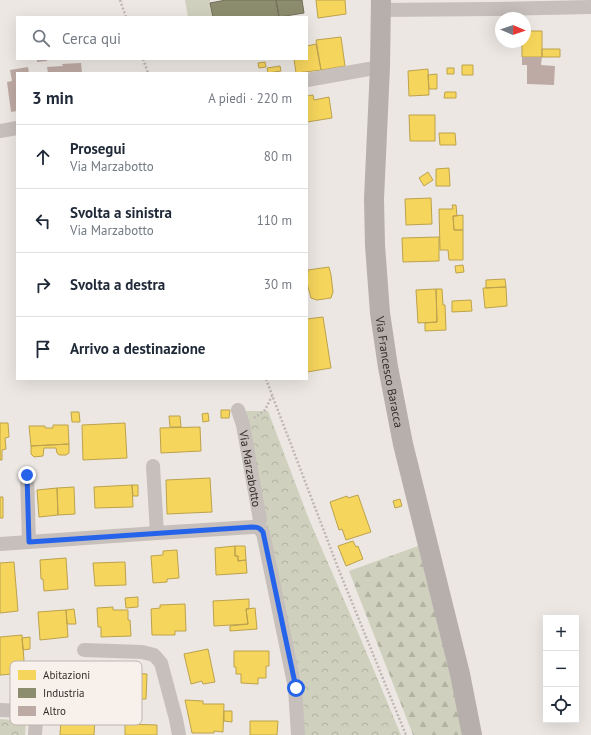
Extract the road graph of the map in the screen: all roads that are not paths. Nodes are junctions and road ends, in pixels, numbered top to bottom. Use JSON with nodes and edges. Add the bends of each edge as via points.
{"nodes":[{"id":1,"x":381,"y":5,"type":"edge"},
{"id":2,"x":591,"y":7,"type":"edge"},
{"id":3,"x":380,"y":67,"type":"junction"},
{"id":4,"x":308,"y":80,"type":"edge"},
{"id":5,"x":16,"y":128,"type":"edge"},
{"id":6,"x":0,"y":131,"type":"edge"},
{"id":7,"x":238,"y":410,"type":"dead end"},
{"id":8,"x":153,"y":466,"type":"dead end"},
{"id":9,"x":27,"y":475,"type":"dead end"},
{"id":10,"x":258,"y":527,"type":"junction"},
{"id":11,"x":157,"y":532,"type":"junction"},
{"id":12,"x":29,"y":542,"type":"junction"},
{"id":13,"x":0,"y":544,"type":"edge"},
{"id":14,"x":84,"y":650,"type":"dead end"},
{"id":15,"x":0,"y":710,"type":"edge"},
{"id":16,"x":10,"y":710,"type":"edge"},
{"id":17,"x":36,"y":725,"type":"edge"},
{"id":18,"x":35,"y":735,"type":"edge"},
{"id":19,"x":179,"y":735,"type":"edge"},
{"id":20,"x":298,"y":735,"type":"edge"},
{"id":21,"x":472,"y":735,"type":"edge"}],
"edges":[{"from":1,"to":2,"type":"street","via":[[493,9]]},
{"from":1,"to":3,"type":"street","name":"Via Francesco Baracca"},
{"from":3,"to":4,"type":"street"},
{"from":3,"to":21,"type":"street","name":"Via Francesco Baracca","via":[[374,199],[380,313],[403,444],[460,674]]},
{"from":5,"to":6,"type":"street"},
{"from":7,"to":10,"type":"street","name":"Via Marzabotto","via":[[260,520]]},
{"from":8,"to":11,"type":"street"},
{"from":9,"to":12,"type":"street"},
{"from":10,"to":11,"type":"street"},
{"from":10,"to":20,"type":"street","name":"Via Marzabotto","via":[[263,532],[296,688]]},
{"from":11,"to":12,"type":"street"},
{"from":12,"to":13,"type":"street"},
{"from":14,"to":19,"type":"street","via":[[142,652],[154,655],[162,663]]},
{"from":15,"to":16,"type":"street"},
{"from":17,"to":18,"type":"street"}]}
